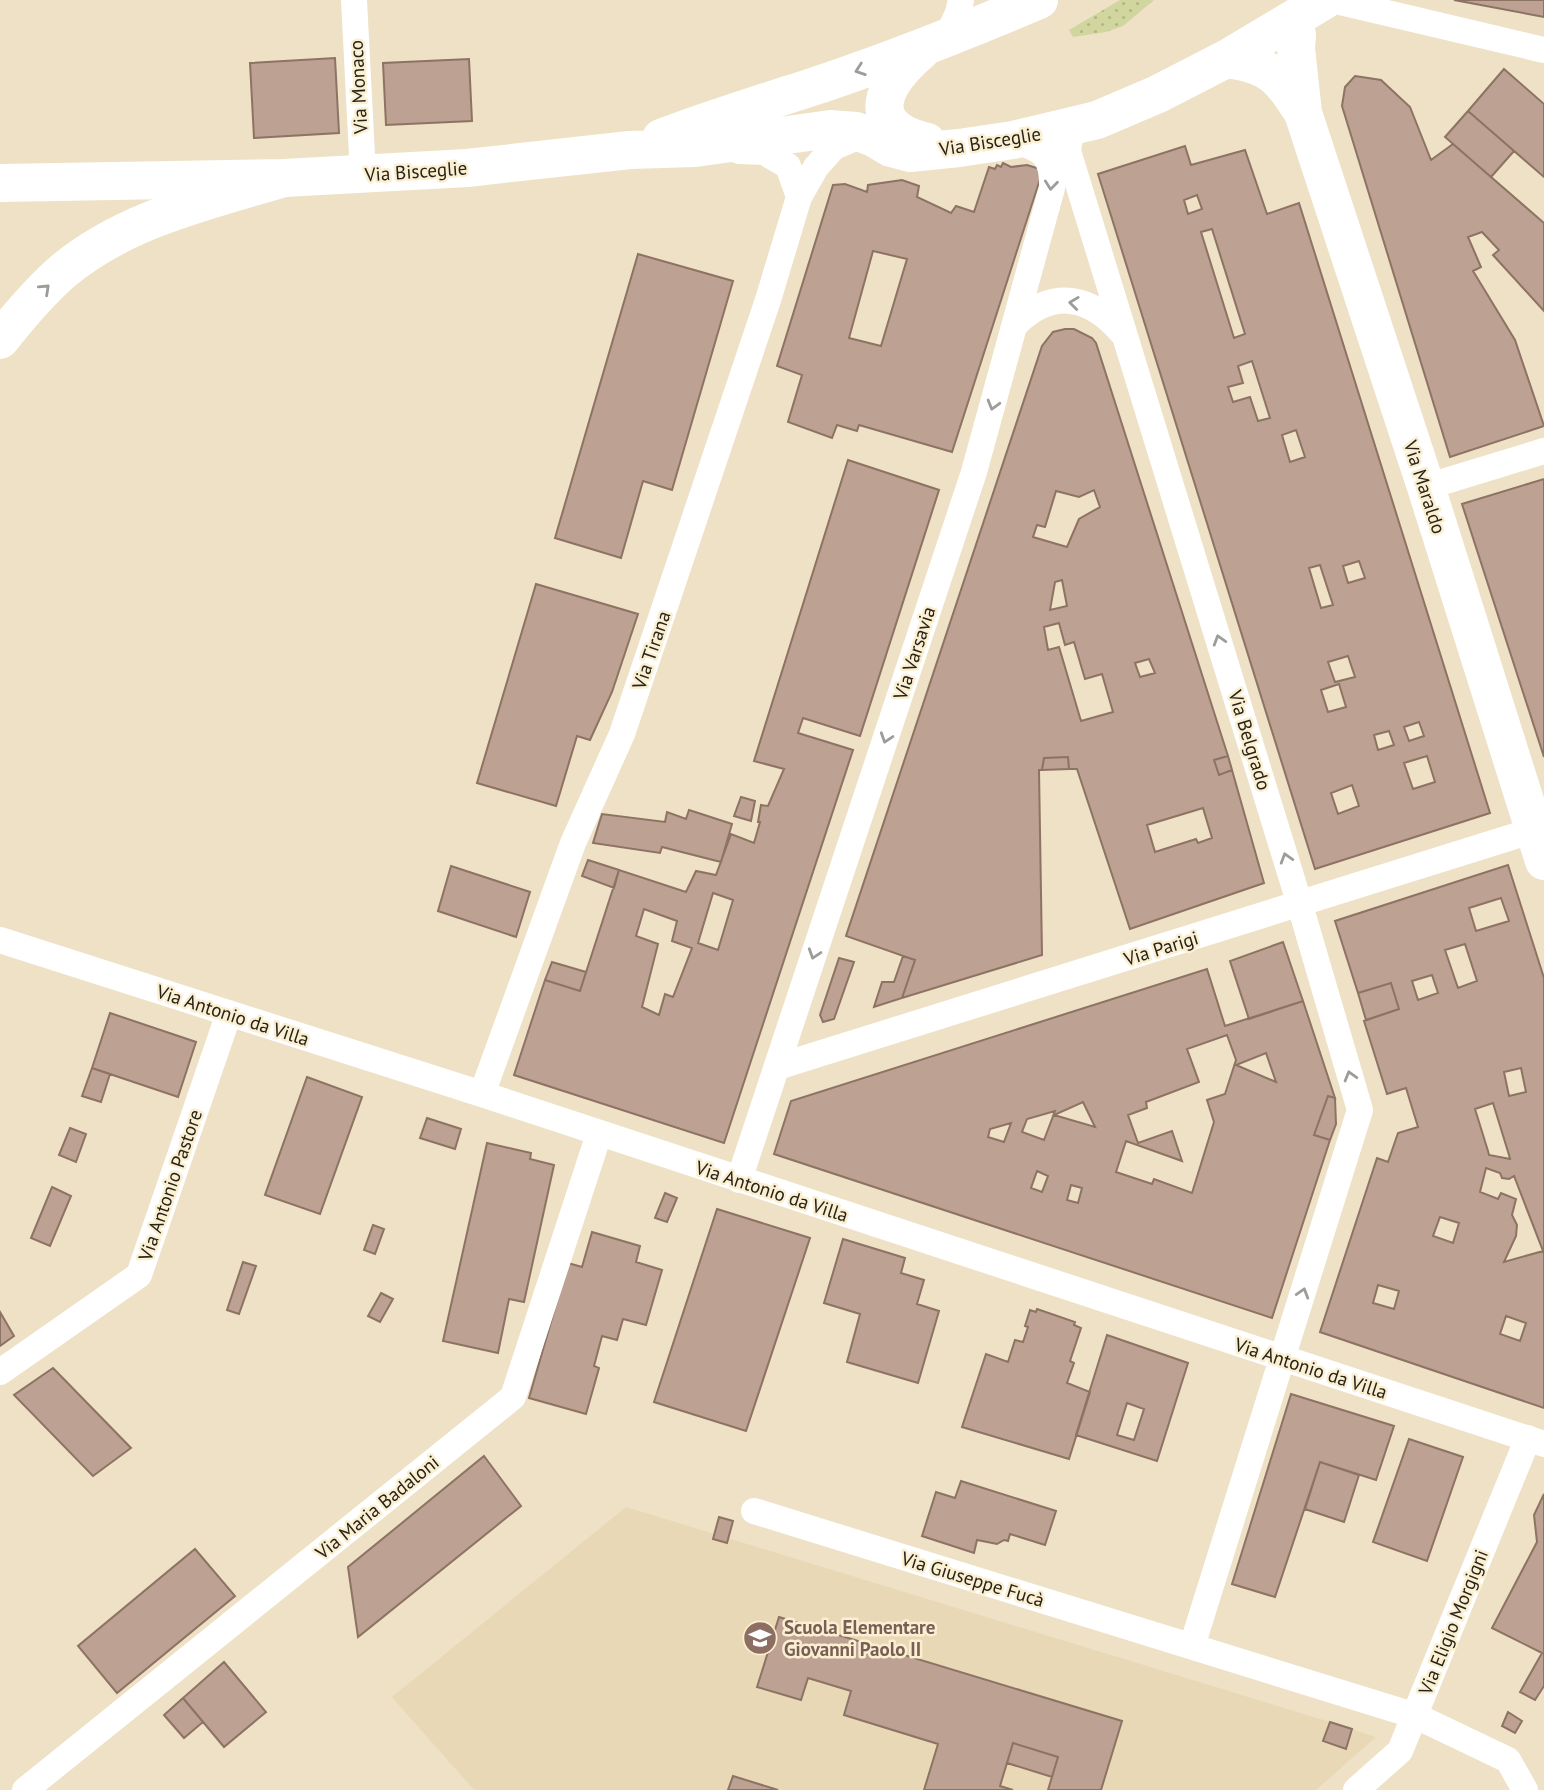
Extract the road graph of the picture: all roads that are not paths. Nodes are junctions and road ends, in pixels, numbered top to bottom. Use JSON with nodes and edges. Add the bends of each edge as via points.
{"nodes":[{"id":1,"x":354,"y":0,"type":"edge"},
{"id":2,"x":961,"y":0,"type":"edge"},
{"id":3,"x":972,"y":0,"type":"edge"},
{"id":4,"x":1332,"y":0,"type":"edge"},
{"id":5,"x":1023,"y":7,"type":"edge"},
{"id":6,"x":1399,"y":9,"type":"edge"},
{"id":7,"x":1309,"y":10,"type":"edge"},
{"id":8,"x":936,"y":43,"type":"junction"},
{"id":9,"x":1544,"y":50,"type":"edge"},
{"id":10,"x":1226,"y":59,"type":"junction"},
{"id":11,"x":1303,"y":113,"type":"junction"},
{"id":12,"x":1079,"y":125,"type":"junction"},
{"id":13,"x":874,"y":138,"type":"junction"},
{"id":14,"x":1013,"y":140,"type":"junction"},
{"id":15,"x":959,"y":148,"type":"junction"},
{"id":16,"x":695,"y":149,"type":"junction"},
{"id":17,"x":630,"y":150,"type":"junction"},
{"id":18,"x":363,"y":175,"type":"junction"},
{"id":19,"x":284,"y":178,"type":"junction"},
{"id":20,"x":0,"y":183,"type":"edge"},
{"id":21,"x":799,"y":197,"type":"junction"},
{"id":22,"x":1017,"y":323,"type":"junction"},
{"id":23,"x":1125,"y":337,"type":"junction"},
{"id":24,"x":0,"y":340,"type":"edge"},
{"id":25,"x":1544,"y":451,"type":"edge"},
{"id":26,"x":1426,"y":487,"type":"junction"},
{"id":27,"x":1541,"y":840,"type":"edge"},
{"id":28,"x":1300,"y":905,"type":"junction"},
{"id":29,"x":0,"y":940,"type":"edge"},
{"id":30,"x":229,"y":1013,"type":"junction"},
{"id":31,"x":776,"y":1067,"type":"junction"},
{"id":32,"x":482,"y":1094,"type":"junction"},
{"id":33,"x":599,"y":1134,"type":"junction"},
{"id":34,"x":739,"y":1180,"type":"junction"},
{"id":35,"x":1283,"y":1358,"type":"junction"},
{"id":36,"x":0,"y":1372,"type":"edge"},
{"id":37,"x":1536,"y":1441,"type":"edge"},
{"id":38,"x":754,"y":1511,"type":"dead end"},
{"id":39,"x":1192,"y":1646,"type":"junction"},
{"id":40,"x":1416,"y":1716,"type":"junction"},
{"id":41,"x":24,"y":1790,"type":"edge"},
{"id":42,"x":1356,"y":1790,"type":"edge"},
{"id":43,"x":1525,"y":1790,"type":"edge"}],
"edges":[{"from":1,"to":18,"type":"street","name":"Via Monaco"},
{"from":2,"to":8,"type":"street","via":[[958,13]]},
{"from":3,"to":5,"type":"street","via":[[987,9]]},
{"from":4,"to":6,"type":"street"},
{"from":5,"to":8,"type":"main road","name":"Via Bisceglie"},
{"from":6,"to":9,"type":"street"},
{"from":7,"to":10,"type":"main road","name":"Via Bisceglie"},
{"from":7,"to":11,"type":"main road","name":"Via Maraldo","via":[[1296,48]]},
{"from":8,"to":15,"type":"main road","via":[[895,76],[887,88],[885,113],[896,128],[914,138]]},
{"from":8,"to":17,"type":"main road","name":"Via Bisceglie","one_way":true},
{"from":10,"to":11,"type":"main road","name":"Via Maraldo","via":[[1267,69]]},
{"from":10,"to":12,"type":"main road","name":"Via Bisceglie","via":[[1158,94]]},
{"from":11,"to":26,"type":"main road","name":"Via Maraldo"},
{"from":12,"to":14,"type":"main road","name":"Via Bisceglie"},
{"from":12,"to":23,"type":"street","name":"Via Belgrado","via":[[1070,137],[1068,151]]},
{"from":13,"to":15,"type":"main road","name":"Via Bisceglie","via":[[911,153]]},
{"from":13,"to":16,"type":"main road","name":"Via Bisceglie","via":[[830,129]]},
{"from":13,"to":21,"type":"street","name":"Via Tirana","via":[[853,139],[834,147]]},
{"from":14,"to":15,"type":"main road","name":"Via Bisceglie"},
{"from":14,"to":22,"type":"street","name":"Via Varsavia","one_way":true,"via":[[1036,147],[1053,170]]},
{"from":16,"to":17,"type":"main road","name":"Via Bisceglie"},
{"from":16,"to":21,"type":"street","via":[[764,152],[789,166]]},
{"from":17,"to":18,"type":"main road","name":"Via Bisceglie"},
{"from":18,"to":19,"type":"main road","name":"Via Bisceglie"},
{"from":19,"to":20,"type":"main road"},
{"from":24,"to":19,"type":"main road","one_way":true,"via":[[34,299],[95,248],[169,212]]},
{"from":21,"to":32,"type":"street","name":"Via Tirana","via":[[622,734],[573,843]]},
{"from":23,"to":22,"type":"street","one_way":true,"via":[[1098,310],[1073,302],[1038,306]]},
{"from":22,"to":31,"type":"street","name":"Via Varsavia","one_way":true,"via":[[974,472]]},
{"from":28,"to":23,"type":"street","name":"Via Belgrado","one_way":true},
{"from":25,"to":26,"type":"street"},
{"from":26,"to":27,"type":"main road","name":"Via Maraldo"},
{"from":27,"to":28,"type":"street","name":"Via Parigi"},
{"from":28,"to":31,"type":"street","name":"Via Parigi"},
{"from":35,"to":28,"type":"street","name":"Via Belgrado","one_way":true,"via":[[1360,1110]]},
{"from":29,"to":30,"type":"street","name":"Via Antonio da Villa"},
{"from":30,"to":32,"type":"street","name":"Via Antonio da Villa"},
{"from":30,"to":36,"type":"street","name":"Via Antonio Pastore","via":[[139,1275]]},
{"from":31,"to":34,"type":"street","name":"Via Varsavia"},
{"from":32,"to":33,"type":"street","name":"Via Antonio da Villa"},
{"from":33,"to":34,"type":"street","name":"Via Antonio da Villa"},
{"from":33,"to":41,"type":"street","name":"Via Maria Badaloni","via":[[513,1397]]},
{"from":34,"to":35,"type":"street","name":"Via Antonio da Villa"},
{"from":35,"to":37,"type":"street","name":"Via Antonio da Villa"},
{"from":35,"to":39,"type":"street"},
{"from":37,"to":40,"type":"street","name":"Via Eligio Morgigni"},
{"from":38,"to":39,"type":"street","name":"Via Giuseppe Fucà"},
{"from":39,"to":40,"type":"street","name":"Via Giuseppe Fucà"},
{"from":40,"to":42,"type":"street","name":"Via Eligio Morgigni","via":[[1400,1751]]},
{"from":40,"to":43,"type":"street","name":"Via Giuseppe Fucà","via":[[1508,1760]]}]}
